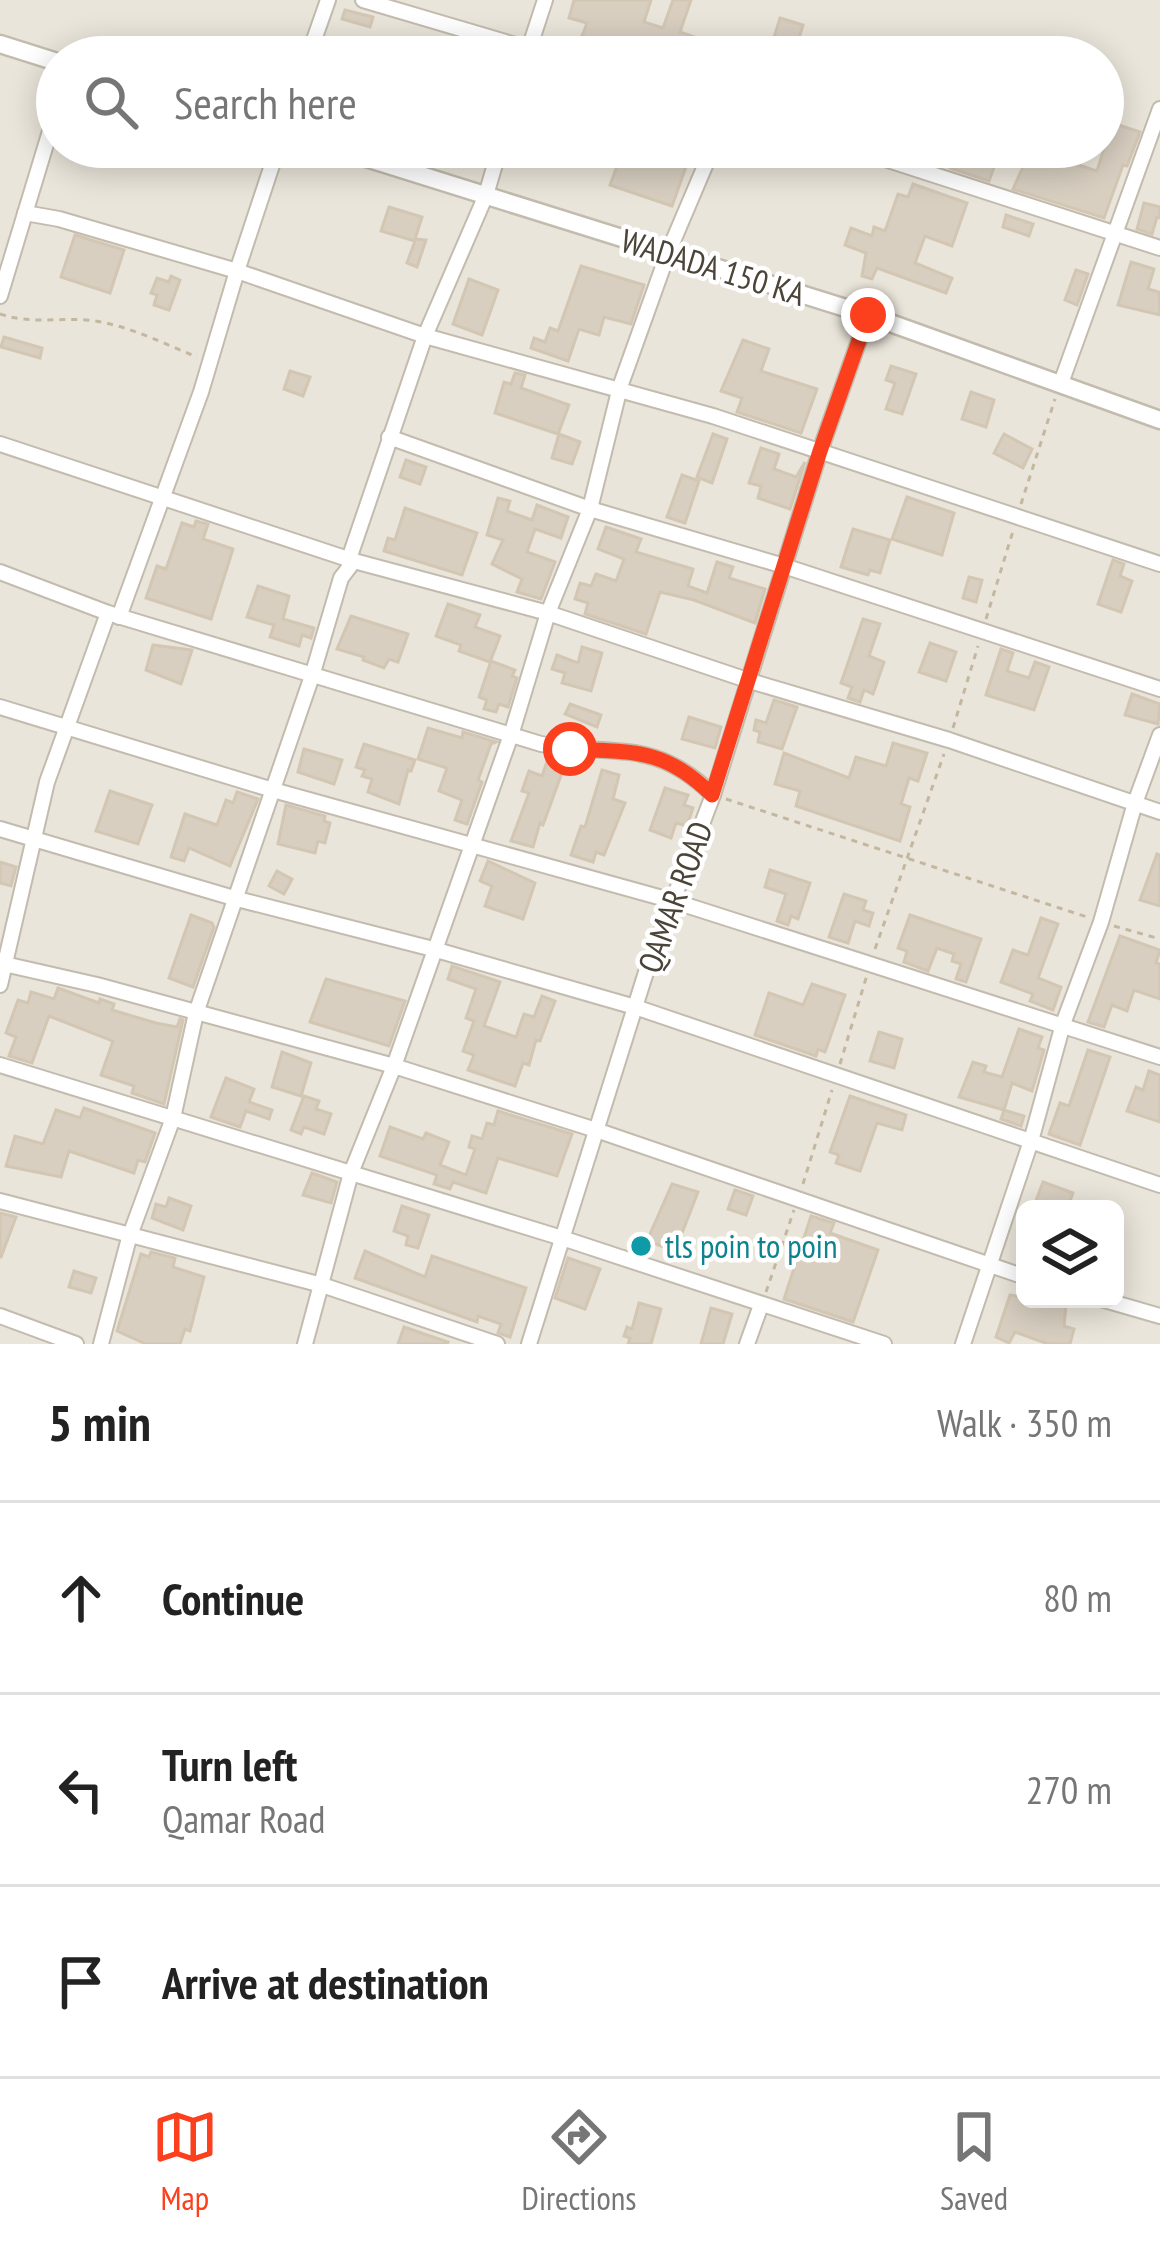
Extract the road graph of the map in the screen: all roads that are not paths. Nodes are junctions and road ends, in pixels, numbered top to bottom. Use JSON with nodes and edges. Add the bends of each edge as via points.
{"nodes":[{"id":1,"x":328,"y":0,"type":"edge"},
{"id":2,"x":363,"y":0,"type":"edge"},
{"id":3,"x":545,"y":0,"type":"edge"},
{"id":4,"x":315,"y":36,"type":"edge"},
{"id":5,"x":474,"y":36,"type":"edge"},
{"id":6,"x":533,"y":36,"type":"edge"},
{"id":7,"x":0,"y":44,"type":"edge"},
{"id":8,"x":36,"y":55,"type":"edge"},
{"id":9,"x":1159,"y":116,"type":"edge"},
{"id":10,"x":39,"y":168,"type":"edge"},
{"id":11,"x":271,"y":168,"type":"edge"},
{"id":12,"x":399,"y":168,"type":"edge"},
{"id":13,"x":494,"y":168,"type":"edge"},
{"id":14,"x":704,"y":168,"type":"edge"},
{"id":15,"x":911,"y":168,"type":"edge"},
{"id":16,"x":486,"y":195,"type":"junction"},
{"id":17,"x":26,"y":213,"type":"junction"},
{"id":18,"x":1113,"y":235,"type":"junction"},
{"id":19,"x":1160,"y":248,"type":"edge"},
{"id":20,"x":668,"y":253,"type":"junction"},
{"id":21,"x":237,"y":271,"type":"junction"},
{"id":22,"x":0,"y":296,"type":"edge"},
{"id":23,"x":868,"y":315,"type":"junction"},
{"id":24,"x":425,"y":336,"type":"junction"},
{"id":25,"x":1060,"y":382,"type":"junction"},
{"id":26,"x":620,"y":388,"type":"junction"},
{"id":27,"x":1160,"y":420,"type":"edge"},
{"id":28,"x":389,"y":437,"type":"junction"},
{"id":29,"x":0,"y":444,"type":"edge"},
{"id":30,"x":820,"y":451,"type":"junction"},
{"id":31,"x":162,"y":495,"type":"junction"},
{"id":32,"x":590,"y":509,"type":"junction"},
{"id":33,"x":351,"y":560,"type":"junction"},
{"id":34,"x":1160,"y":563,"type":"edge"},
{"id":35,"x":784,"y":566,"type":"junction"},
{"id":36,"x":0,"y":572,"type":"edge"},
{"id":37,"x":548,"y":613,"type":"junction"},
{"id":38,"x":113,"y":615,"type":"junction"},
{"id":39,"x":312,"y":676,"type":"junction"},
{"id":40,"x":750,"y":681,"type":"junction"},
{"id":41,"x":1160,"y":689,"type":"edge"},
{"id":42,"x":0,"y":707,"type":"edge"},
{"id":43,"x":64,"y":729,"type":"junction"},
{"id":44,"x":512,"y":732,"type":"junction"},
{"id":45,"x":1160,"y":735,"type":"edge"},
{"id":46,"x":273,"y":790,"type":"junction"},
{"id":47,"x":712,"y":795,"type":"junction"},
{"id":48,"x":1135,"y":803,"type":"junction"},
{"id":49,"x":1160,"y":812,"type":"edge"},
{"id":50,"x":0,"y":829,"type":"edge"},
{"id":51,"x":32,"y":841,"type":"junction"},
{"id":52,"x":470,"y":846,"type":"junction"},
{"id":53,"x":237,"y":899,"type":"junction"},
{"id":54,"x":673,"y":902,"type":"junction"},
{"id":55,"x":434,"y":949,"type":"junction"},
{"id":56,"x":3,"y":964,"type":"edge"},
{"id":57,"x":0,"y":985,"type":"edge"},
{"id":58,"x":635,"y":1007,"type":"junction"},
{"id":59,"x":196,"y":1012,"type":"junction"},
{"id":60,"x":1063,"y":1024,"type":"junction"},
{"id":61,"x":1160,"y":1057,"type":"edge"},
{"id":62,"x":0,"y":1065,"type":"edge"},
{"id":63,"x":394,"y":1066,"type":"junction"},
{"id":64,"x":173,"y":1118,"type":"junction"},
{"id":65,"x":596,"y":1130,"type":"junction"},
{"id":66,"x":1031,"y":1141,"type":"junction"},
{"id":67,"x":351,"y":1173,"type":"junction"},
{"id":68,"x":1160,"y":1184,"type":"edge"},
{"id":69,"x":0,"y":1201,"type":"edge"},
{"id":70,"x":129,"y":1238,"type":"junction"},
{"id":71,"x":562,"y":1238,"type":"junction"},
{"id":72,"x":988,"y":1267,"type":"junction"},
{"id":73,"x":1016,"y":1275,"type":"edge"},
{"id":74,"x":322,"y":1285,"type":"junction"},
{"id":75,"x":761,"y":1305,"type":"junction"},
{"id":76,"x":1124,"y":1306,"type":"edge"},
{"id":77,"x":0,"y":1316,"type":"edge"},
{"id":78,"x":1160,"y":1316,"type":"edge"},
{"id":79,"x":76,"y":1344,"type":"edge"},
{"id":80,"x":101,"y":1344,"type":"edge"},
{"id":81,"x":305,"y":1344,"type":"edge"},
{"id":82,"x":497,"y":1344,"type":"edge"},
{"id":83,"x":529,"y":1344,"type":"edge"},
{"id":84,"x":747,"y":1344,"type":"edge"},
{"id":85,"x":884,"y":1344,"type":"edge"},
{"id":86,"x":963,"y":1344,"type":"edge"}],
"edges":[{"from":1,"to":4,"type":"street"},
{"from":2,"to":5,"type":"street"},
{"from":3,"to":6,"type":"street"},
{"from":7,"to":8,"type":"street"},
{"from":9,"to":18,"type":"street"},
{"from":10,"to":17,"type":"street"},
{"from":11,"to":21,"type":"street"},
{"from":12,"to":16,"type":"street","name":"WADADA 150 KA"},
{"from":13,"to":16,"type":"street"},
{"from":14,"to":20,"type":"street"},
{"from":15,"to":18,"type":"street"},
{"from":16,"to":20,"type":"street","name":"WADADA 150 KA"},
{"from":16,"to":24,"type":"street"},
{"from":17,"to":21,"type":"street"},
{"from":17,"to":22,"type":"street"},
{"from":18,"to":19,"type":"street"},
{"from":18,"to":25,"type":"street"},
{"from":20,"to":23,"type":"street","name":"WADADA 150 KA"},
{"from":20,"to":26,"type":"street"},
{"from":21,"to":24,"type":"street"},
{"from":21,"to":31,"type":"street"},
{"from":23,"to":25,"type":"street","name":"WADADA 150 KA"},
{"from":23,"to":30,"type":"street","name":"QAMAR ROAD"},
{"from":24,"to":26,"type":"street"},
{"from":24,"to":28,"type":"street"},
{"from":25,"to":27,"type":"street","name":"WADADA 150 KA"},
{"from":26,"to":30,"type":"street"},
{"from":26,"to":32,"type":"street"},
{"from":28,"to":32,"type":"street"},
{"from":28,"to":33,"type":"street"},
{"from":29,"to":31,"type":"street"},
{"from":30,"to":34,"type":"street"},
{"from":30,"to":35,"type":"street","name":"QAMAR ROAD"},
{"from":31,"to":33,"type":"street"},
{"from":31,"to":38,"type":"street"},
{"from":32,"to":35,"type":"street"},
{"from":32,"to":37,"type":"street"},
{"from":33,"to":37,"type":"street"},
{"from":33,"to":39,"type":"street"},
{"from":35,"to":40,"type":"street","name":"QAMAR ROAD"},
{"from":35,"to":41,"type":"street"},
{"from":36,"to":38,"type":"street"},
{"from":37,"to":40,"type":"street"},
{"from":37,"to":44,"type":"street"},
{"from":38,"to":39,"type":"street"},
{"from":38,"to":43,"type":"street"},
{"from":39,"to":44,"type":"street"},
{"from":39,"to":46,"type":"street"},
{"from":40,"to":47,"type":"street","name":"QAMAR ROAD"},
{"from":40,"to":48,"type":"street"},
{"from":42,"to":43,"type":"street"},
{"from":43,"to":46,"type":"street"},
{"from":43,"to":51,"type":"street"},
{"from":44,"to":47,"type":"street","via":[[570,749],[659,757]]},
{"from":44,"to":52,"type":"street"},
{"from":45,"to":48,"type":"street"},
{"from":46,"to":52,"type":"street"},
{"from":46,"to":53,"type":"street"},
{"from":47,"to":54,"type":"street","name":"QAMAR ROAD"},
{"from":48,"to":49,"type":"street"},
{"from":48,"to":60,"type":"street"},
{"from":50,"to":51,"type":"street"},
{"from":51,"to":53,"type":"street"},
{"from":51,"to":56,"type":"street"},
{"from":52,"to":54,"type":"street"},
{"from":52,"to":55,"type":"street"},
{"from":53,"to":55,"type":"street"},
{"from":53,"to":59,"type":"street"},
{"from":54,"to":58,"type":"street","name":"QAMAR ROAD"},
{"from":54,"to":60,"type":"street"},
{"from":55,"to":58,"type":"street"},
{"from":55,"to":63,"type":"street"},
{"from":56,"to":57,"type":"street"},
{"from":56,"to":59,"type":"street"},
{"from":58,"to":65,"type":"street","name":"QAMAR ROAD"},
{"from":58,"to":66,"type":"street"},
{"from":59,"to":63,"type":"street"},
{"from":59,"to":64,"type":"street"},
{"from":60,"to":61,"type":"street"},
{"from":60,"to":66,"type":"street"},
{"from":62,"to":64,"type":"street"},
{"from":63,"to":65,"type":"street"},
{"from":63,"to":67,"type":"street"},
{"from":64,"to":67,"type":"street"},
{"from":64,"to":70,"type":"street"},
{"from":65,"to":71,"type":"street","name":"QAMAR ROAD"},
{"from":65,"to":72,"type":"street"},
{"from":66,"to":68,"type":"street"},
{"from":66,"to":72,"type":"street"},
{"from":67,"to":71,"type":"street"},
{"from":67,"to":74,"type":"street"},
{"from":69,"to":70,"type":"street"},
{"from":70,"to":74,"type":"street"},
{"from":70,"to":80,"type":"street"},
{"from":71,"to":75,"type":"street"},
{"from":71,"to":83,"type":"street","name":"QAMAR ROAD"},
{"from":72,"to":73,"type":"street"},
{"from":72,"to":86,"type":"street"},
{"from":74,"to":81,"type":"street"},
{"from":74,"to":82,"type":"street"},
{"from":75,"to":84,"type":"street"},
{"from":75,"to":85,"type":"street"},
{"from":76,"to":78,"type":"street"},
{"from":77,"to":79,"type":"street"}]}
